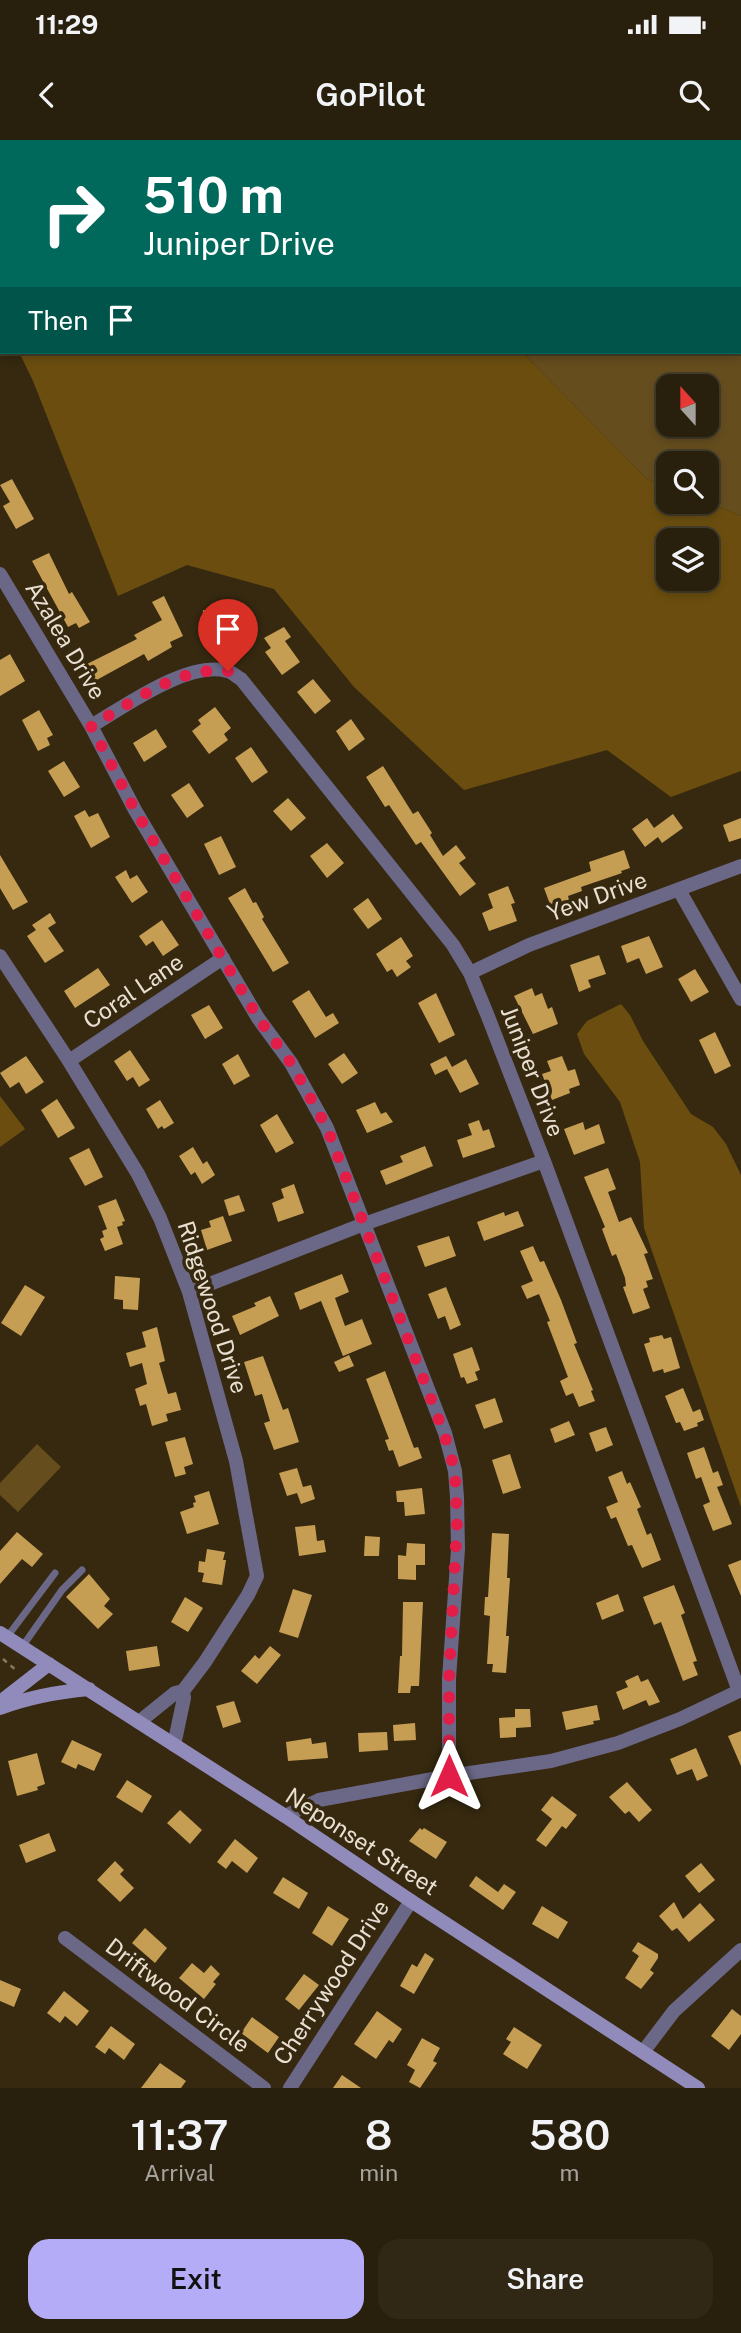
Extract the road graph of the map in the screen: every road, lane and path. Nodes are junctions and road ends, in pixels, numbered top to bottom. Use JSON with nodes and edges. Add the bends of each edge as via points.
{"nodes":[{"id":1,"x":0,"y":574,"type":"edge"},
{"id":2,"x":91,"y":726,"type":"junction"},
{"id":3,"x":741,"y":866,"type":"edge"},
{"id":4,"x":679,"y":890,"type":"junction"},
{"id":5,"x":0,"y":956,"type":"edge"},
{"id":6,"x":223,"y":958,"type":"junction"},
{"id":7,"x":470,"y":973,"type":"junction"},
{"id":8,"x":741,"y":999,"type":"edge"},
{"id":9,"x":69,"y":1061,"type":"junction"},
{"id":10,"x":544,"y":1161,"type":"junction"},
{"id":11,"x":364,"y":1224,"type":"junction"},
{"id":12,"x":189,"y":1292,"type":"junction"},
{"id":13,"x":82,"y":1570,"type":"dead end"},
{"id":14,"x":55,"y":1573,"type":"dead end"},
{"id":15,"x":3,"y":1635,"type":"edge"},
{"id":16,"x":22,"y":1648,"type":"junction"},
{"id":17,"x":3,"y":1660,"type":"dead end"},
{"id":18,"x":49,"y":1664,"type":"junction"},
{"id":19,"x":17,"y":1671,"type":"dead end"},
{"id":20,"x":89,"y":1689,"type":"junction"},
{"id":21,"x":183,"y":1691,"type":"junction"},
{"id":22,"x":740,"y":1691,"type":"edge"},
{"id":23,"x":0,"y":1702,"type":"edge"},
{"id":24,"x":0,"y":1708,"type":"edge"},
{"id":25,"x":139,"y":1722,"type":"junction"},
{"id":26,"x":174,"y":1745,"type":"junction"},
{"id":27,"x":449,"y":1776,"type":"junction"},
{"id":28,"x":285,"y":1816,"type":"junction"},
{"id":29,"x":411,"y":1902,"type":"junction"},
{"id":30,"x":65,"y":1938,"type":"dead end"},
{"id":31,"x":741,"y":1950,"type":"edge"},
{"id":32,"x":643,"y":2052,"type":"junction"},
{"id":33,"x":264,"y":2088,"type":"edge"},
{"id":34,"x":290,"y":2088,"type":"edge"},
{"id":35,"x":698,"y":2088,"type":"edge"}],
"edges":[{"from":1,"to":2,"type":"street","name":"Azalea Drive"},
{"from":2,"to":6,"type":"street","name":"Azalea Drive"},
{"from":2,"to":7,"type":"street","name":"Juniper Drive","via":[[191,672],[228,671],[241,679]]},
{"from":3,"to":4,"type":"street","name":"Yew Drive"},
{"from":4,"to":7,"type":"street","name":"Yew Drive","via":[[529,945]]},
{"from":4,"to":8,"type":"street"},
{"from":5,"to":9,"type":"street","name":"Ridgewood Drive"},
{"from":6,"to":9,"type":"street","name":"Coral Lane"},
{"from":6,"to":11,"type":"street","name":"Azalea Drive","via":[[313,1100]]},
{"from":7,"to":10,"type":"street","name":"Juniper Drive"},
{"from":9,"to":12,"type":"street","name":"Ridgewood Drive","via":[[138,1174]]},
{"from":10,"to":11,"type":"street"},
{"from":10,"to":22,"type":"street","name":"Juniper Drive"},
{"from":11,"to":12,"type":"street"},
{"from":11,"to":27,"type":"street","name":"Azalea Drive","via":[[455,1471],[458,1549],[449,1679]]},
{"from":12,"to":21,"type":"street","name":"Ridgewood Drive","via":[[236,1461],[257,1576]]},
{"from":13,"to":16,"type":"lane","via":[[62,1590]]},
{"from":14,"to":15,"type":"lane"},
{"from":15,"to":16,"type":"main road","name":"Neponset Street"},
{"from":16,"to":18,"type":"main road","name":"Neponset Street"},
{"from":17,"to":19,"type":"path"},
{"from":18,"to":20,"type":"main road","name":"Neponset Street"},
{"from":18,"to":23,"type":"main road"},
{"from":20,"to":24,"type":"main road","via":[[55,1692]]},
{"from":20,"to":25,"type":"main road","name":"Neponset Street"},
{"from":21,"to":25,"type":"street","name":"Ridgewood Drive"},
{"from":21,"to":26,"type":"street","name":"Ridgewood Drive"},
{"from":22,"to":27,"type":"street","via":[[618,1743],[551,1761]]},
{"from":25,"to":26,"type":"main road","name":"Neponset Street"},
{"from":26,"to":28,"type":"main road","name":"Neponset Street"},
{"from":27,"to":28,"type":"street","via":[[319,1800]]},
{"from":28,"to":29,"type":"main road","name":"Neponset Street"},
{"from":29,"to":32,"type":"main road","name":"Neponset Street"},
{"from":29,"to":34,"type":"street","name":"Cherrywood Drive"},
{"from":30,"to":33,"type":"street","name":"Driftwood Circle"},
{"from":31,"to":32,"type":"street","via":[[674,2011]]},
{"from":32,"to":35,"type":"main road","name":"Neponset Street"}]}
